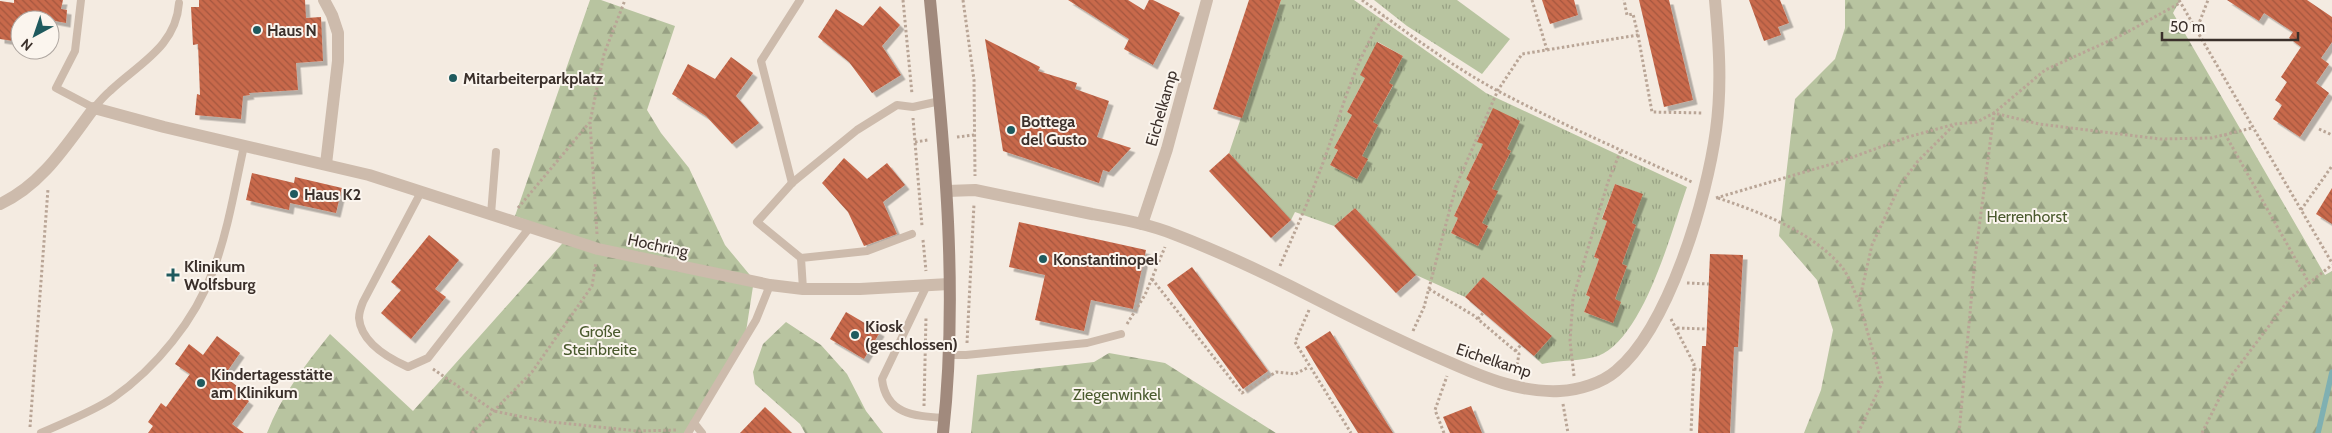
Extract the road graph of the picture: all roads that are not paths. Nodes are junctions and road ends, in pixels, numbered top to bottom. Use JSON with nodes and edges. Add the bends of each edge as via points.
{"nodes":[{"id":1,"x":80,"y":0,"type":"edge"},
{"id":2,"x":324,"y":0,"type":"edge"},
{"id":3,"x":800,"y":0,"type":"edge"},
{"id":4,"x":930,"y":0,"type":"edge"},
{"id":5,"x":1207,"y":0,"type":"edge"},
{"id":6,"x":1715,"y":0,"type":"edge"},
{"id":7,"x":179,"y":3,"type":"dead end"},
{"id":8,"x":940,"y":101,"type":"junction"},
{"id":9,"x":94,"y":108,"type":"junction"},
{"id":10,"x":244,"y":146,"type":"junction"},
{"id":11,"x":496,"y":152,"type":"dead end"},
{"id":12,"x":326,"y":164,"type":"junction"},
{"id":13,"x":792,"y":184,"type":"junction"},
{"id":14,"x":947,"y":191,"type":"junction"},
{"id":15,"x":421,"y":192,"type":"junction"},
{"id":16,"x":0,"y":204,"type":"edge"},
{"id":17,"x":491,"y":214,"type":"junction"},
{"id":18,"x":1142,"y":224,"type":"junction"},
{"id":19,"x":530,"y":228,"type":"junction"},
{"id":20,"x":912,"y":234,"type":"dead end"},
{"id":21,"x":801,"y":258,"type":"junction"},
{"id":22,"x":927,"y":284,"type":"junction"},
{"id":23,"x":949,"y":284,"type":"junction"},
{"id":24,"x":770,"y":285,"type":"junction"},
{"id":25,"x":803,"y":289,"type":"junction"},
{"id":26,"x":1121,"y":334,"type":"road end"},
{"id":27,"x":948,"y":355,"type":"junction"},
{"id":28,"x":945,"y":418,"type":"junction"},
{"id":29,"x":691,"y":429,"type":"edge"},
{"id":30,"x":42,"y":433,"type":"edge"},
{"id":31,"x":702,"y":433,"type":"edge"},
{"id":32,"x":943,"y":433,"type":"edge"}],
"edges":[{"from":1,"to":9,"type":"lane","via":[[74,51],[56,88]]},
{"from":2,"to":12,"type":"street","via":[[338,33],[338,61]]},
{"from":3,"to":13,"type":"lane","via":[[761,61]]},
{"from":4,"to":8,"type":"street"},
{"from":5,"to":18,"type":"street","name":"Eichelkamp","via":[[1167,149]]},
{"from":6,"to":18,"type":"street","name":"Eichelkamp","via":[[1721,62],[1716,130],[1685,254],[1658,312],[1630,357],[1614,373],[1576,389],[1560,391],[1513,386],[1478,375],[1406,345],[1275,278],[1172,233]]},
{"from":7,"to":9,"type":"lane","via":[[176,23],[153,56],[110,90]]},
{"from":8,"to":13,"type":"lane","via":[[913,107],[897,105],[857,130]]},
{"from":8,"to":14,"type":"street"},
{"from":9,"to":10,"type":"street","name":"Hochring"},
{"from":9,"to":16,"type":"street","via":[[50,166],[30,186]]},
{"from":10,"to":12,"type":"street","name":"Hochring"},
{"from":10,"to":30,"type":"lane","via":[[222,241],[197,307],[162,354],[136,380],[112,398]]},
{"from":11,"to":17,"type":"lane"},
{"from":12,"to":15,"type":"street","name":"Hochring"},
{"from":13,"to":21,"type":"lane","via":[[757,222]]},
{"from":14,"to":18,"type":"street","name":"Eichelkamp","via":[[975,190]]},
{"from":14,"to":23,"type":"street"},
{"from":15,"to":17,"type":"street","name":"Hochring"},
{"from":15,"to":19,"type":"lane","via":[[363,302],[359,317],[364,335],[389,359],[408,367],[428,358]]},
{"from":17,"to":19,"type":"street","name":"Hochring"},
{"from":19,"to":24,"type":"street","name":"Hochring","via":[[598,249]]},
{"from":20,"to":21,"type":"lane","via":[[867,251]]},
{"from":21,"to":25,"type":"lane"},
{"from":22,"to":23,"type":"street","name":"Hochring"},
{"from":22,"to":25,"type":"street","name":"Hochring","via":[[860,290]]},
{"from":22,"to":28,"type":"lane","via":[[882,379],[884,392],[894,406],[909,415]]},
{"from":23,"to":27,"type":"street"},
{"from":24,"to":25,"type":"street","name":"Hochring"},
{"from":24,"to":29,"type":"lane","via":[[756,320]]},
{"from":26,"to":27,"type":"lane","via":[[1087,343]]},
{"from":27,"to":28,"type":"street"},
{"from":28,"to":32,"type":"street"},
{"from":29,"to":31,"type":"lane"}]}
